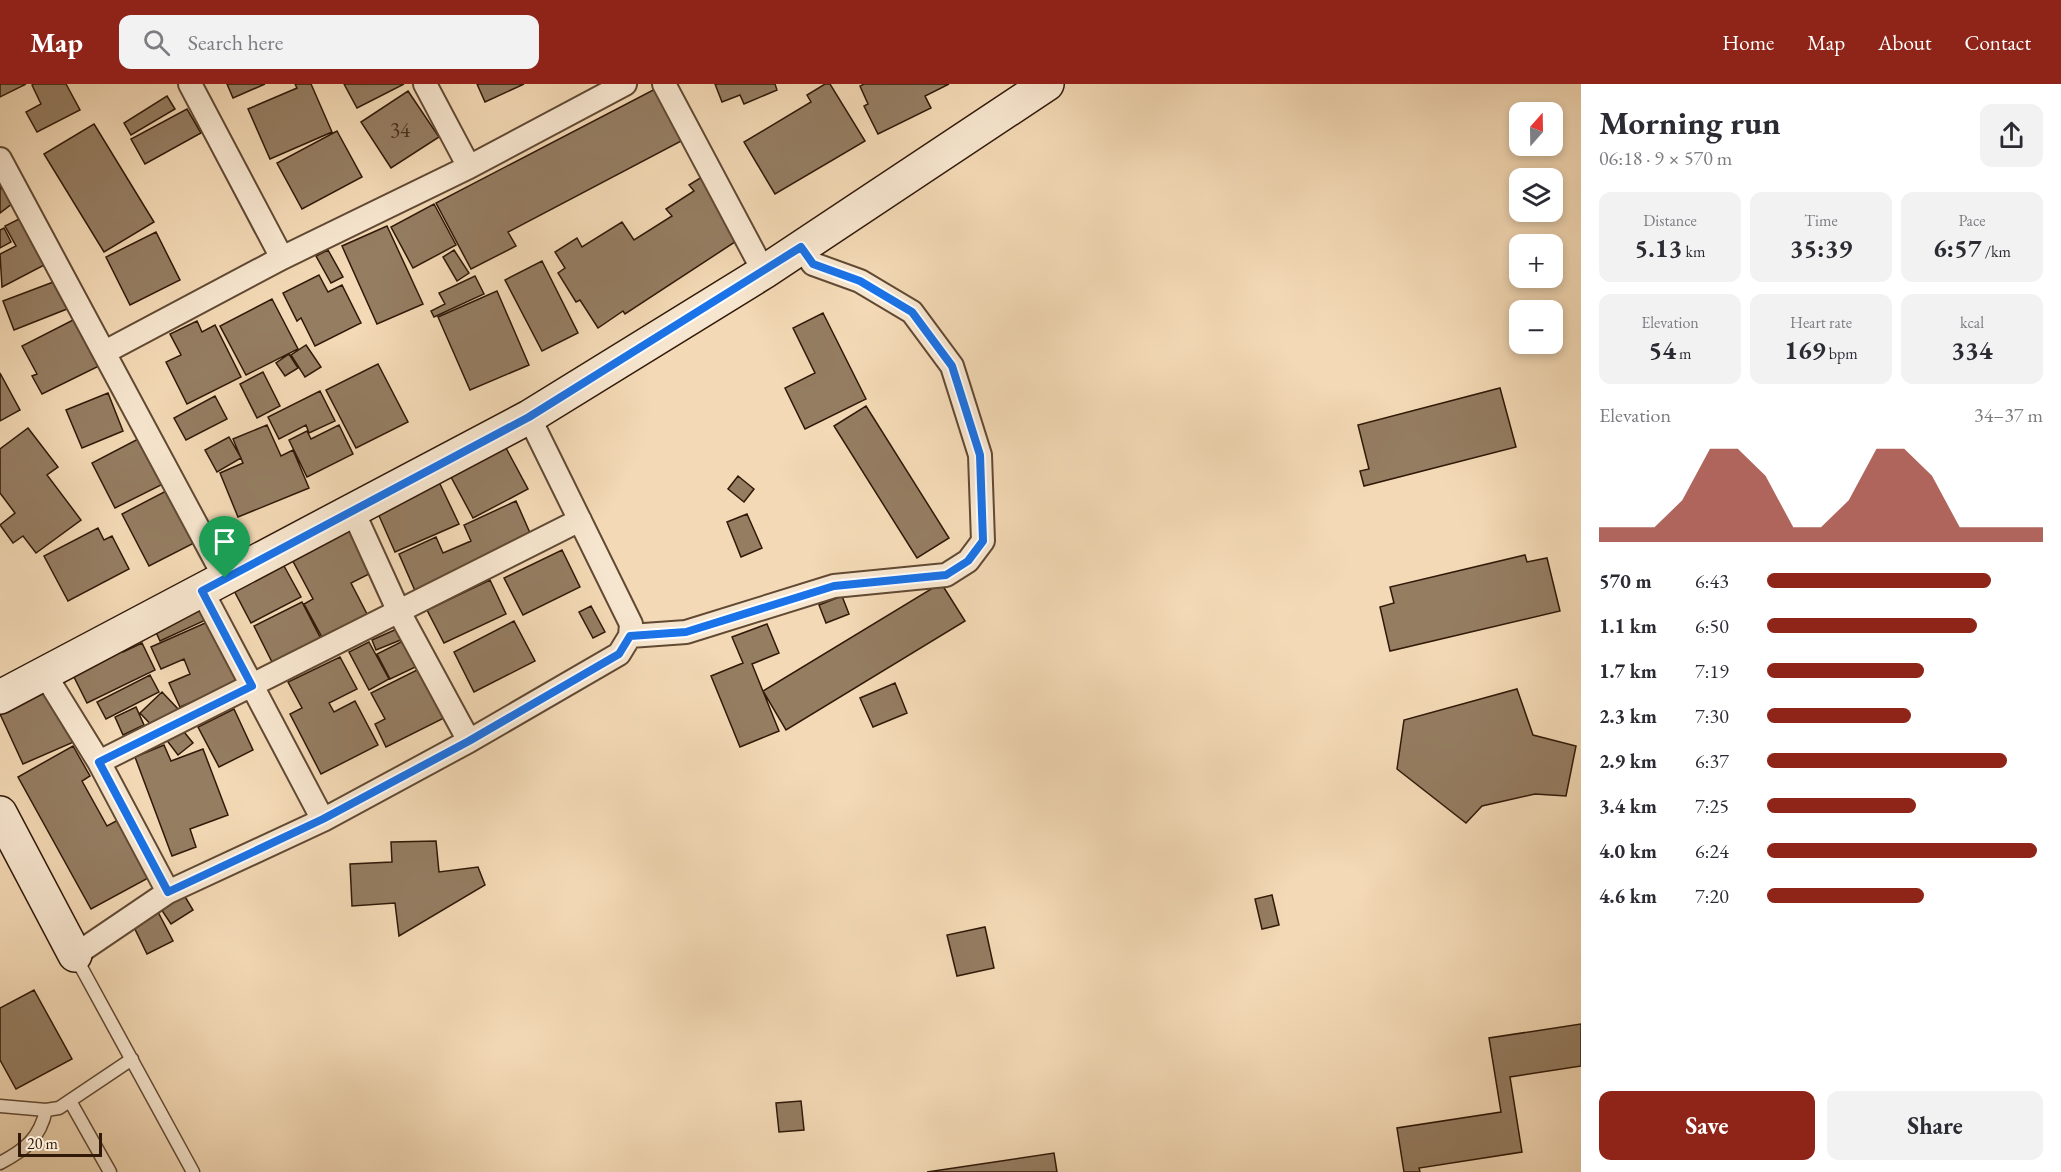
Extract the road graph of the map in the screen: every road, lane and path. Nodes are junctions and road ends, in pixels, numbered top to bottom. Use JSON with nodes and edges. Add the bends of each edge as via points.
{"nodes":[{"id":1,"x":190,"y":84,"type":"edge"},
{"id":2,"x":425,"y":84,"type":"edge"},
{"id":3,"x":625,"y":84,"type":"edge"},
{"id":4,"x":664,"y":84,"type":"edge"},
{"id":5,"x":1047,"y":84,"type":"edge"},
{"id":6,"x":0,"y":159,"type":"edge"},
{"id":7,"x":469,"y":167,"type":"junction"},
{"id":8,"x":801,"y":247,"type":"junction"},
{"id":9,"x":282,"y":258,"type":"junction"},
{"id":10,"x":764,"y":272,"type":"junction"},
{"id":11,"x":105,"y":352,"type":"junction"},
{"id":12,"x":529,"y":417,"type":"junction"},
{"id":13,"x":352,"y":509,"type":"junction"},
{"id":14,"x":580,"y":520,"type":"junction"},
{"id":15,"x":213,"y":584,"type":"junction"},
{"id":16,"x":399,"y":612,"type":"junction"},
{"id":17,"x":630,"y":636,"type":"junction"},
{"id":18,"x":45,"y":673,"type":"junction"},
{"id":19,"x":252,"y":686,"type":"junction"},
{"id":20,"x":0,"y":697,"type":"edge"},
{"id":21,"x":469,"y":741,"type":"junction"},
{"id":22,"x":99,"y":762,"type":"junction"},
{"id":23,"x":0,"y":813,"type":"edge"},
{"id":24,"x":323,"y":819,"type":"junction"},
{"id":25,"x":168,"y":892,"type":"junction"},
{"id":26,"x":75,"y":955,"type":"junction"},
{"id":27,"x":132,"y":1059,"type":"junction"},
{"id":28,"x":70,"y":1101,"type":"junction"},
{"id":29,"x":0,"y":1106,"type":"edge"},
{"id":30,"x":46,"y":1110,"type":"junction"},
{"id":31,"x":0,"y":1163,"type":"edge"},
{"id":32,"x":110,"y":1172,"type":"edge"},
{"id":33,"x":193,"y":1172,"type":"edge"}],
"edges":[{"from":1,"to":9,"type":"street"},
{"from":2,"to":7,"type":"street"},
{"from":3,"to":7,"type":"street"},
{"from":4,"to":10,"type":"street"},
{"from":5,"to":8,"type":"street"},
{"from":6,"to":11,"type":"street"},
{"from":7,"to":9,"type":"street"},
{"from":8,"to":10,"type":"street"},
{"from":8,"to":17,"type":"street","via":[[813,264],[860,281],[912,312],[952,366],[980,455],[983,541],[968,561],[946,575],[834,586],[686,632]]},
{"from":9,"to":11,"type":"street"},
{"from":10,"to":12,"type":"street"},
{"from":11,"to":15,"type":"street"},
{"from":12,"to":13,"type":"street"},
{"from":12,"to":14,"type":"street"},
{"from":13,"to":15,"type":"street"},
{"from":13,"to":16,"type":"street"},
{"from":14,"to":16,"type":"street"},
{"from":14,"to":17,"type":"street","via":[[631,624]]},
{"from":15,"to":18,"type":"street"},
{"from":15,"to":19,"type":"street"},
{"from":16,"to":19,"type":"street"},
{"from":16,"to":21,"type":"street"},
{"from":17,"to":21,"type":"street","via":[[619,654]]},
{"from":18,"to":20,"type":"street"},
{"from":18,"to":22,"type":"street"},
{"from":19,"to":22,"type":"street"},
{"from":19,"to":24,"type":"street"},
{"from":21,"to":24,"type":"street"},
{"from":22,"to":25,"type":"street"},
{"from":23,"to":26,"type":"street"},
{"from":24,"to":25,"type":"street"},
{"from":25,"to":26,"type":"street"},
{"from":26,"to":27,"type":"lane"},
{"from":27,"to":28,"type":"lane"},
{"from":27,"to":33,"type":"lane"},
{"from":28,"to":30,"type":"lane"},
{"from":28,"to":32,"type":"lane"},
{"from":29,"to":30,"type":"lane"},
{"from":30,"to":31,"type":"lane","via":[[37,1136]]}]}
